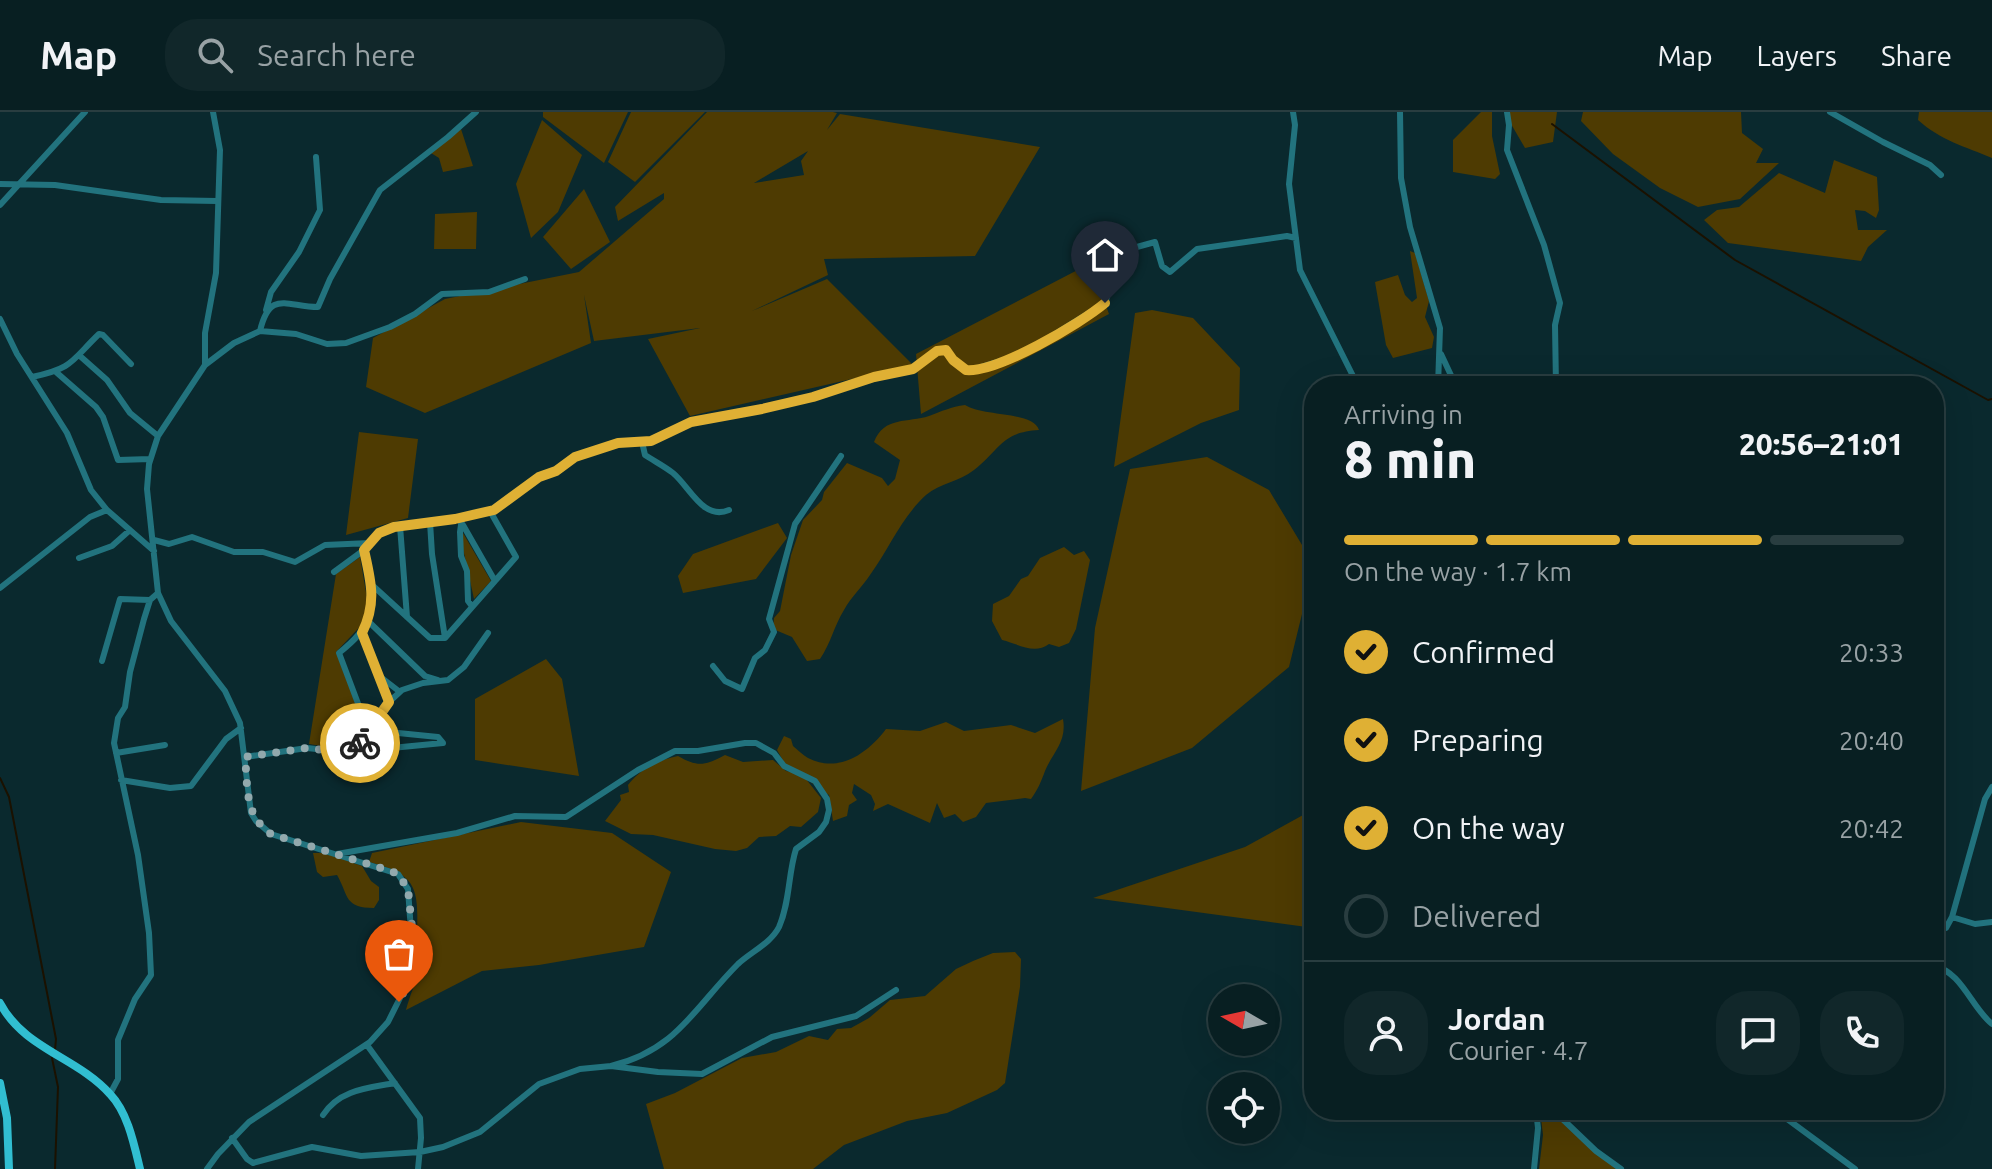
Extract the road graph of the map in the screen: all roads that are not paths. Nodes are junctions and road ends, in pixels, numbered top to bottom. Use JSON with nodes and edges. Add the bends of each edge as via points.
{"nodes":[{"id":1,"x":85,"y":112,"type":"edge"},
{"id":2,"x":213,"y":112,"type":"edge"},
{"id":3,"x":476,"y":112,"type":"edge"},
{"id":4,"x":1293,"y":112,"type":"edge"},
{"id":5,"x":1400,"y":112,"type":"edge"},
{"id":6,"x":1507,"y":112,"type":"edge"},
{"id":7,"x":1830,"y":112,"type":"edge"},
{"id":8,"x":316,"y":157,"type":"dead end"},
{"id":9,"x":1941,"y":175,"type":"dead end"},
{"id":10,"x":0,"y":184,"type":"edge"},
{"id":11,"x":20,"y":186,"type":"junction"},
{"id":12,"x":217,"y":201,"type":"junction"},
{"id":13,"x":0,"y":205,"type":"edge"},
{"id":14,"x":1296,"y":238,"type":"junction"},
{"id":15,"x":525,"y":279,"type":"dead end"},
{"id":16,"x":266,"y":314,"type":"junction"},
{"id":17,"x":0,"y":319,"type":"edge"},
{"id":18,"x":260,"y":331,"type":"junction"},
{"id":19,"x":1439,"y":351,"type":"junction"},
{"id":20,"x":80,"y":356,"type":"junction"},
{"id":21,"x":131,"y":364,"type":"dead end"},
{"id":22,"x":205,"y":365,"type":"junction"},
{"id":23,"x":56,"y":372,"type":"junction"},
{"id":24,"x":1353,"y":376,"type":"edge"},
{"id":25,"x":1438,"y":376,"type":"edge"},
{"id":26,"x":1451,"y":376,"type":"edge"},
{"id":27,"x":1556,"y":376,"type":"edge"},
{"id":28,"x":32,"y":377,"type":"junction"},
{"id":29,"x":158,"y":436,"type":"junction"},
{"id":30,"x":642,"y":442,"type":"junction"},
{"id":31,"x":841,"y":456,"type":"dead end"},
{"id":32,"x":150,"y":459,"type":"junction"},
{"id":33,"x":107,"y":510,"type":"junction"},
{"id":34,"x":729,"y":510,"type":"dead end"},
{"id":35,"x":490,"y":511,"type":"junction"},
{"id":36,"x":462,"y":521,"type":"junction"},
{"id":37,"x":430,"y":522,"type":"junction"},
{"id":38,"x":400,"y":526,"type":"junction"},
{"id":39,"x":130,"y":530,"type":"junction"},
{"id":40,"x":154,"y":540,"type":"junction"},
{"id":41,"x":366,"y":547,"type":"junction"},
{"id":42,"x":154,"y":551,"type":"junction"},
{"id":43,"x":79,"y":558,"type":"dead end"},
{"id":44,"x":334,"y":572,"type":"dead end"},
{"id":45,"x":495,"y":581,"type":"junction"},
{"id":46,"x":371,"y":584,"type":"junction"},
{"id":47,"x":0,"y":588,"type":"edge"},
{"id":48,"x":158,"y":593,"type":"junction"},
{"id":49,"x":150,"y":600,"type":"junction"},
{"id":50,"x":471,"y":605,"type":"dead end"},
{"id":51,"x":407,"y":617,"type":"junction"},
{"id":52,"x":368,"y":621,"type":"junction"},
{"id":53,"x":362,"y":633,"type":"junction"},
{"id":54,"x":488,"y":633,"type":"dead end"},
{"id":55,"x":445,"y":638,"type":"junction"},
{"id":56,"x":102,"y":661,"type":"dead end"},
{"id":57,"x":713,"y":666,"type":"dead end"},
{"id":58,"x":378,"y":675,"type":"junction"},
{"id":59,"x":441,"y":681,"type":"junction"},
{"id":60,"x":400,"y":692,"type":"junction"},
{"id":61,"x":389,"y":702,"type":"junction"},
{"id":62,"x":241,"y":728,"type":"junction"},
{"id":63,"x":368,"y":730,"type":"junction"},
{"id":64,"x":165,"y":745,"type":"dead end"},
{"id":65,"x":341,"y":752,"type":"junction"},
{"id":66,"x":116,"y":753,"type":"junction"},
{"id":67,"x":245,"y":757,"type":"junction"},
{"id":68,"x":121,"y":780,"type":"junction"},
{"id":69,"x":1992,"y":787,"type":"edge"},
{"id":70,"x":334,"y":854,"type":"junction"},
{"id":71,"x":1952,"y":917,"type":"junction"},
{"id":72,"x":1992,"y":922,"type":"edge"},
{"id":73,"x":1944,"y":929,"type":"edge"},
{"id":74,"x":1944,"y":970,"type":"edge"},
{"id":75,"x":896,"y":990,"type":"dead end"},
{"id":76,"x":0,"y":1003,"type":"edge"},
{"id":77,"x":1992,"y":1024,"type":"edge"},
{"id":78,"x":367,"y":1045,"type":"junction"},
{"id":79,"x":611,"y":1066,"type":"junction"},
{"id":80,"x":0,"y":1083,"type":"edge"},
{"id":81,"x":395,"y":1083,"type":"junction"},
{"id":82,"x":110,"y":1094,"type":"junction"},
{"id":83,"x":323,"y":1115,"type":"dead end"},
{"id":84,"x":1537,"y":1120,"type":"edge"},
{"id":85,"x":1563,"y":1120,"type":"edge"},
{"id":86,"x":1789,"y":1120,"type":"edge"},
{"id":87,"x":232,"y":1138,"type":"junction"},
{"id":88,"x":420,"y":1152,"type":"junction"},
{"id":89,"x":9,"y":1169,"type":"edge"},
{"id":90,"x":140,"y":1169,"type":"edge"},
{"id":91,"x":207,"y":1169,"type":"edge"},
{"id":92,"x":418,"y":1169,"type":"edge"},
{"id":93,"x":1534,"y":1169,"type":"edge"},
{"id":94,"x":1621,"y":1169,"type":"edge"},
{"id":95,"x":1855,"y":1169,"type":"edge"}],
"edges":[{"from":1,"to":11,"type":"street"},
{"from":2,"to":12,"type":"street","via":[[220,150]]},
{"from":3,"to":16,"type":"street","via":[[380,190],[318,307],[286,301]]},
{"from":4,"to":14,"type":"street","via":[[1289,184]]},
{"from":5,"to":19,"type":"street","via":[[1401,178],[1440,328]]},
{"from":6,"to":27,"type":"street","via":[[1507,150],[1560,303]]},
{"from":7,"to":9,"type":"street"},
{"from":8,"to":16,"type":"street","via":[[320,210],[271,292]]},
{"from":10,"to":11,"type":"street"},
{"from":11,"to":12,"type":"street"},
{"from":11,"to":13,"type":"street"},
{"from":12,"to":22,"type":"street","via":[[216,273]]},
{"from":14,"to":24,"type":"street","via":[[1304,281]]},
{"from":14,"to":30,"type":"street","via":[[1197,249],[1170,272],[1162,266],[1155,242],[1108,255],[1100,264],[1108,283],[1105,303],[1023,354],[971,370],[959,366],[946,350],[937,351],[913,369],[813,397],[691,422]]},
{"from":15,"to":18,"type":"street","via":[[489,292],[442,294],[390,327],[336,345]]},
{"from":16,"to":18,"type":"street"},
{"from":17,"to":28,"type":"street"},
{"from":18,"to":22,"type":"street"},
{"from":19,"to":25,"type":"street"},
{"from":19,"to":26,"type":"street"},
{"from":20,"to":21,"type":"street","via":[[100,334]]},
{"from":20,"to":23,"type":"street"},
{"from":20,"to":29,"type":"street"},
{"from":22,"to":29,"type":"street"},
{"from":23,"to":28,"type":"street"},
{"from":23,"to":32,"type":"street","via":[[96,407],[118,460]]},
{"from":28,"to":33,"type":"street","via":[[67,433],[91,490]]},
{"from":29,"to":32,"type":"street"},
{"from":30,"to":34,"type":"street","via":[[645,455],[673,474],[706,510]]},
{"from":30,"to":35,"type":"street","via":[[618,443],[571,459]]},
{"from":31,"to":57,"type":"street","via":[[795,524],[769,619],[774,632],[742,689],[725,681]]},
{"from":32,"to":40,"type":"street","via":[[147,489]]},
{"from":33,"to":39,"type":"street"},
{"from":33,"to":47,"type":"street","via":[[90,517]]},
{"from":35,"to":36,"type":"street"},
{"from":35,"to":45,"type":"street","via":[[516,557]]},
{"from":36,"to":37,"type":"street"},
{"from":36,"to":45,"type":"street"},
{"from":36,"to":50,"type":"street","via":[[461,556]]},
{"from":37,"to":38,"type":"street"},
{"from":37,"to":55,"type":"street"},
{"from":38,"to":41,"type":"street","via":[[379,533]]},
{"from":38,"to":51,"type":"street"},
{"from":39,"to":42,"type":"street"},
{"from":39,"to":43,"type":"street","via":[[112,546]]},
{"from":40,"to":41,"type":"street","via":[[169,544],[192,537],[234,552],[263,552],[290,562],[325,545]]},
{"from":40,"to":42,"type":"street"},
{"from":41,"to":44,"type":"street"},
{"from":41,"to":46,"type":"street"},
{"from":42,"to":48,"type":"street"},
{"from":45,"to":55,"type":"street"},
{"from":46,"to":51,"type":"street"},
{"from":46,"to":52,"type":"street"},
{"from":48,"to":49,"type":"street"},
{"from":48,"to":62,"type":"street","via":[[171,621],[225,691]]},
{"from":49,"to":56,"type":"street","via":[[120,599]]},
{"from":49,"to":66,"type":"street","via":[[118,718]]},
{"from":51,"to":55,"type":"street","via":[[430,638]]},
{"from":52,"to":53,"type":"street"},
{"from":52,"to":59,"type":"street","via":[[425,676]]},
{"from":53,"to":58,"type":"street"},
{"from":53,"to":63,"type":"street","via":[[339,653]]},
{"from":54,"to":59,"type":"street","via":[[464,667]]},
{"from":58,"to":60,"type":"street"},
{"from":58,"to":61,"type":"street"},
{"from":59,"to":60,"type":"street"},
{"from":60,"to":61,"type":"street"},
{"from":61,"to":63,"type":"street"},
{"from":62,"to":67,"type":"street"},
{"from":62,"to":68,"type":"street","via":[[226,739],[191,786]]},
{"from":63,"to":65,"type":"street","via":[[361,743]]},
{"from":63,"to":65,"type":"street","via":[[438,737],[443,743]]},
{"from":64,"to":66,"type":"street"},
{"from":65,"to":67,"type":"street","via":[[307,748]]},
{"from":66,"to":68,"type":"street"},
{"from":67,"to":70,"type":"street","via":[[256,821],[271,834]]},
{"from":68,"to":82,"type":"street","via":[[138,855],[151,975],[118,1040],[118,1079]]},
{"from":69,"to":71,"type":"street"},
{"from":70,"to":78,"type":"street","via":[[396,872],[408,889],[412,974],[388,1022]]},
{"from":70,"to":79,"type":"street","via":[[457,833],[515,816],[566,817],[675,751],[756,743],[784,766],[815,781],[829,810],[819,832],[796,849],[786,906],[774,935],[664,1043]]},
{"from":71,"to":72,"type":"street","via":[[1975,924]]},
{"from":71,"to":73,"type":"street"},
{"from":74,"to":77,"type":"street"},
{"from":75,"to":79,"type":"street","via":[[856,1016],[772,1037],[702,1074]]},
{"from":76,"to":82,"type":"main road","via":[[21,1032]]},
{"from":78,"to":81,"type":"street"},
{"from":78,"to":87,"type":"street"},
{"from":79,"to":88,"type":"street","via":[[580,1069],[539,1084],[480,1132]]},
{"from":80,"to":89,"type":"main road"},
{"from":81,"to":83,"type":"street","via":[[356,1090],[330,1104]]},
{"from":81,"to":88,"type":"street","via":[[420,1118]]},
{"from":82,"to":90,"type":"main road","via":[[126,1123]]},
{"from":84,"to":93,"type":"street"},
{"from":85,"to":94,"type":"street"},
{"from":86,"to":95,"type":"street"},
{"from":87,"to":88,"type":"street","via":[[253,1163],[312,1147],[361,1156]]},
{"from":87,"to":91,"type":"street"},
{"from":88,"to":92,"type":"street"}]}
